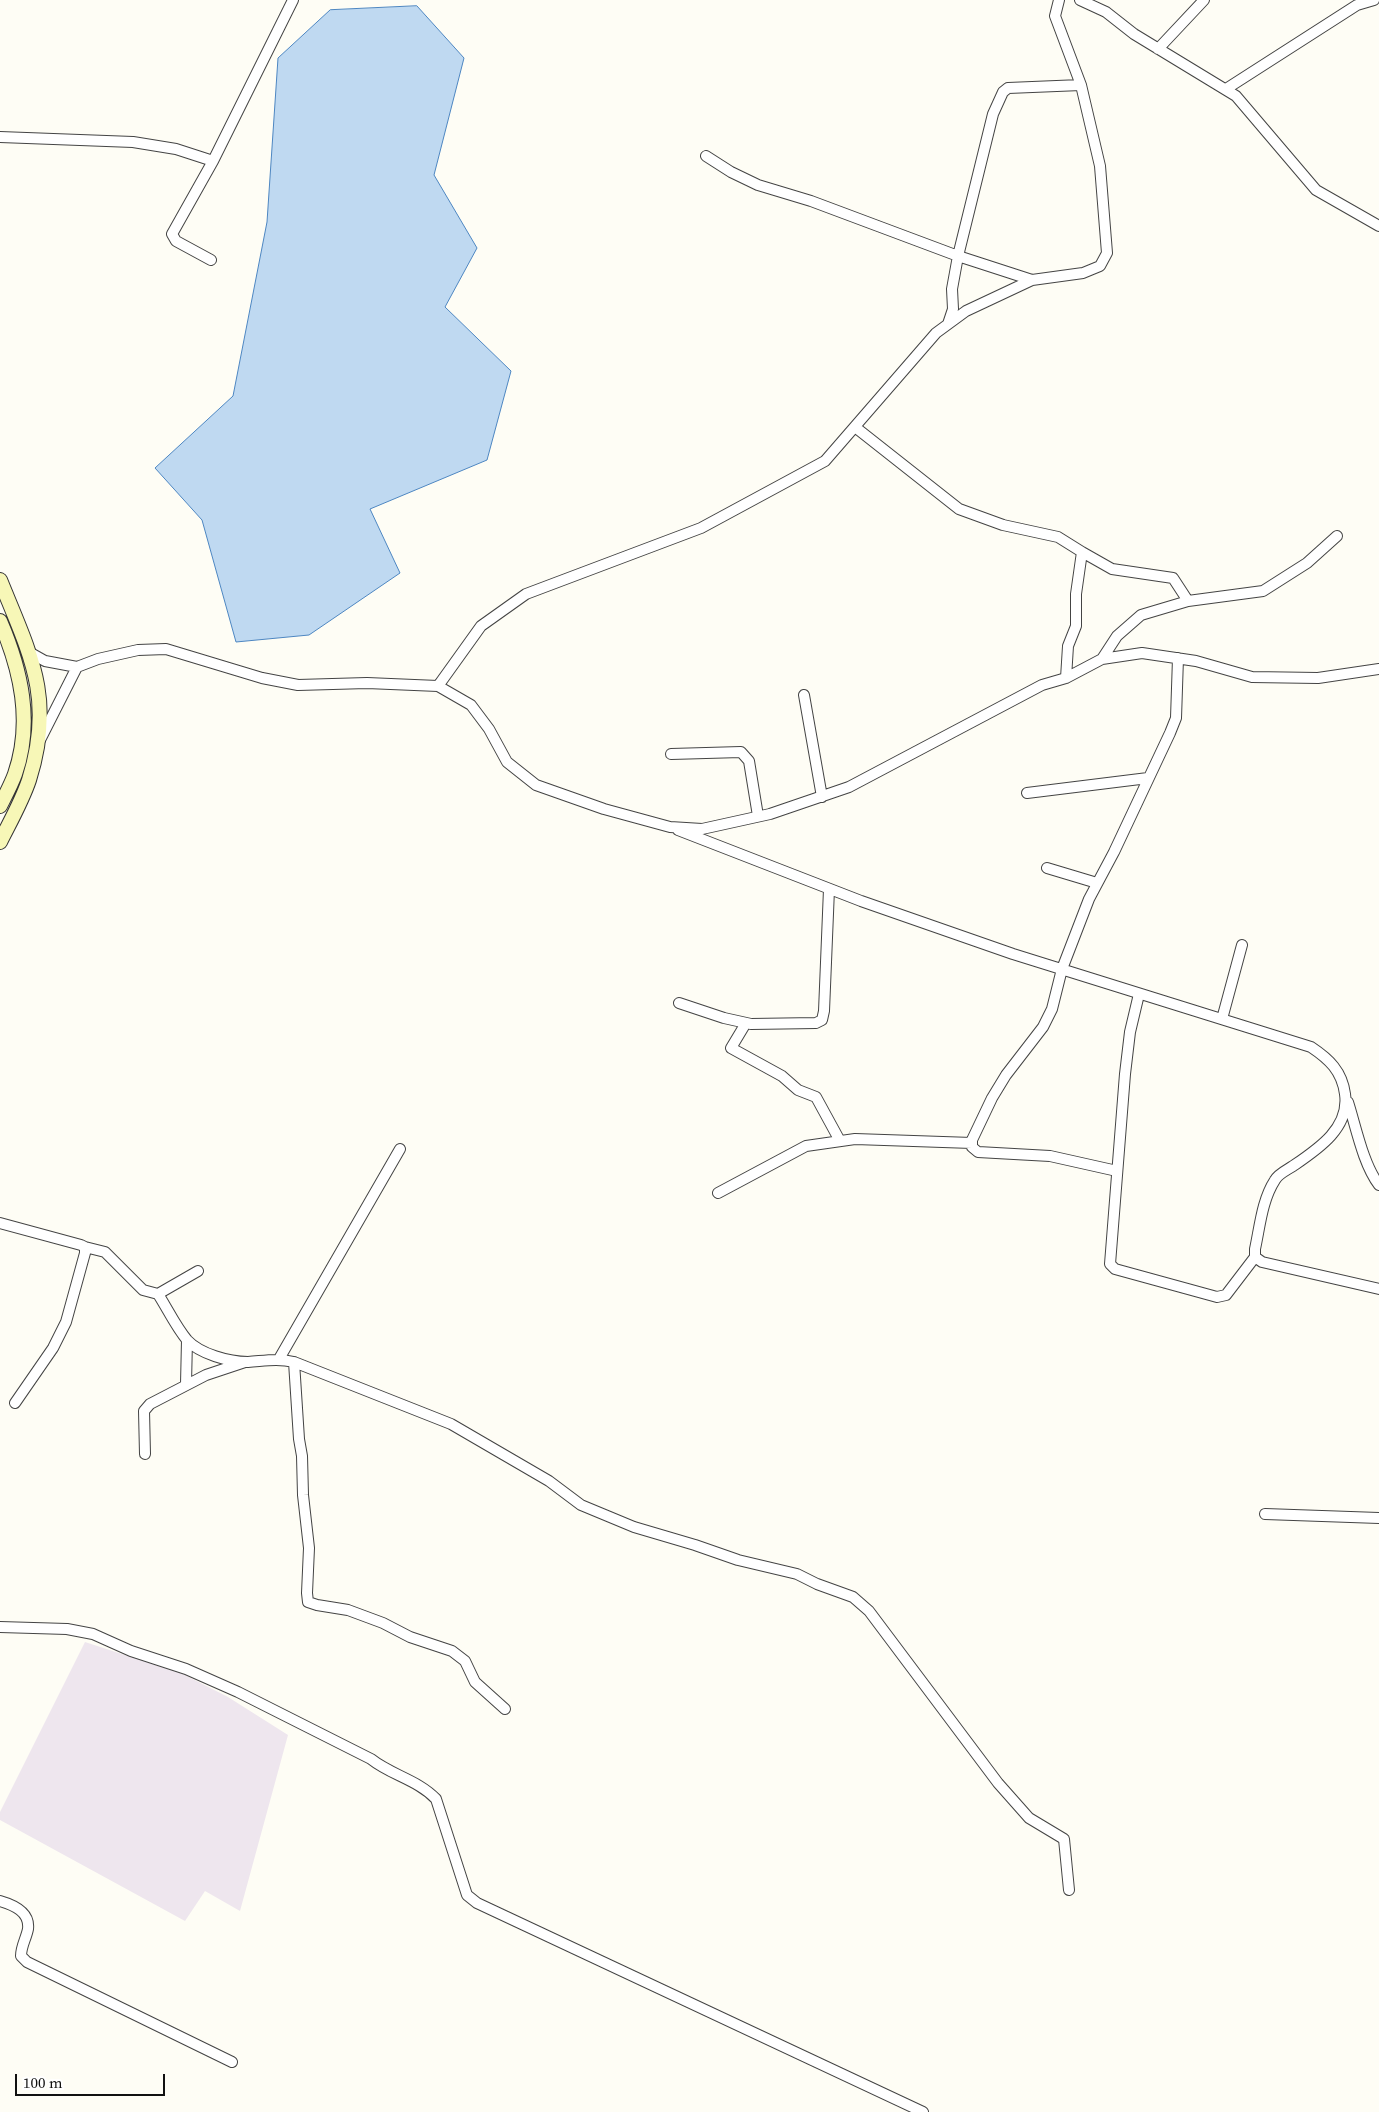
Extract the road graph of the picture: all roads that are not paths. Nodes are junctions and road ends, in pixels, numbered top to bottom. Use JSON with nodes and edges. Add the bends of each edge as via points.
{"nodes":[{"id":1,"x":293,"y":0,"type":"edge"},
{"id":2,"x":1059,"y":0,"type":"edge"},
{"id":3,"x":1080,"y":0,"type":"edge"},
{"id":4,"x":1204,"y":0,"type":"edge"},
{"id":5,"x":1374,"y":0,"type":"edge"},
{"id":6,"x":1158,"y":48,"type":"junction"},
{"id":7,"x":1080,"y":85,"type":"junction"},
{"id":8,"x":1226,"y":89,"type":"junction"},
{"id":9,"x":0,"y":137,"type":"edge"},
{"id":10,"x":706,"y":156,"type":"dead end"},
{"id":11,"x":213,"y":161,"type":"junction"},
{"id":12,"x":1378,"y":223,"type":"edge"},
{"id":13,"x":958,"y":256,"type":"junction"},
{"id":14,"x":212,"y":260,"type":"dead end"},
{"id":15,"x":1032,"y":280,"type":"junction"},
{"id":16,"x":948,"y":325,"type":"junction"},
{"id":17,"x":855,"y":427,"type":"junction"},
{"id":18,"x":1337,"y":536,"type":"dead end"},
{"id":19,"x":1082,"y":552,"type":"junction"},
{"id":20,"x":0,"y":580,"type":"edge"},
{"id":21,"x":1188,"y":601,"type":"junction"},
{"id":22,"x":0,"y":620,"type":"edge"},
{"id":23,"x":29,"y":652,"type":"junction"},
{"id":24,"x":1178,"y":658,"type":"junction"},
{"id":25,"x":1102,"y":659,"type":"junction"},
{"id":26,"x":77,"y":667,"type":"junction"},
{"id":27,"x":1379,"y":669,"type":"edge"},
{"id":28,"x":1066,"y":678,"type":"junction"},
{"id":29,"x":438,"y":686,"type":"junction"},
{"id":30,"x":804,"y":696,"type":"dead end"},
{"id":31,"x":39,"y":743,"type":"junction"},
{"id":32,"x":671,"y":754,"type":"dead end"},
{"id":33,"x":1148,"y":778,"type":"junction"},
{"id":34,"x":1027,"y":792,"type":"dead end"},
{"id":35,"x":822,"y":796,"type":"junction"},
{"id":36,"x":0,"y":806,"type":"edge"},
{"id":37,"x":758,"y":816,"type":"junction"},
{"id":38,"x":670,"y":827,"type":"junction"},
{"id":39,"x":0,"y":842,"type":"edge"},
{"id":40,"x":1047,"y":868,"type":"dead end"},
{"id":41,"x":1097,"y":883,"type":"junction"},
{"id":42,"x":829,"y":888,"type":"junction"},
{"id":43,"x":1242,"y":945,"type":"dead end"},
{"id":44,"x":1062,"y":970,"type":"junction"},
{"id":45,"x":1139,"y":994,"type":"junction"},
{"id":46,"x":679,"y":1003,"type":"dead end"},
{"id":47,"x":1222,"y":1020,"type":"junction"},
{"id":48,"x":746,"y":1023,"type":"junction"},
{"id":49,"x":1344,"y":1089,"type":"junction"},
{"id":50,"x":840,"y":1141,"type":"junction"},
{"id":51,"x":972,"y":1143,"type":"junction"},
{"id":52,"x":400,"y":1149,"type":"dead end"},
{"id":53,"x":1117,"y":1171,"type":"junction"},
{"id":54,"x":1379,"y":1185,"type":"edge"},
{"id":55,"x":718,"y":1193,"type":"dead end"},
{"id":56,"x":0,"y":1223,"type":"edge"},
{"id":57,"x":84,"y":1248,"type":"junction"},
{"id":58,"x":1255,"y":1257,"type":"junction"},
{"id":59,"x":198,"y":1271,"type":"dead end"},
{"id":60,"x":1379,"y":1290,"type":"edge"},
{"id":61,"x":158,"y":1294,"type":"junction"},
{"id":62,"x":187,"y":1340,"type":"junction"},
{"id":63,"x":280,"y":1359,"type":"junction"},
{"id":64,"x":246,"y":1362,"type":"junction"},
{"id":65,"x":294,"y":1362,"type":"junction"},
{"id":66,"x":186,"y":1384,"type":"junction"},
{"id":67,"x":15,"y":1403,"type":"dead end"},
{"id":68,"x":145,"y":1454,"type":"dead end"},
{"id":69,"x":1265,"y":1514,"type":"dead end"},
{"id":70,"x":1379,"y":1518,"type":"edge"},
{"id":71,"x":0,"y":1627,"type":"edge"},
{"id":72,"x":505,"y":1709,"type":"dead end"},
{"id":73,"x":1069,"y":1890,"type":"dead end"},
{"id":74,"x":0,"y":1901,"type":"edge"},
{"id":75,"x":232,"y":2062,"type":"dead end"},
{"id":76,"x":923,"y":2112,"type":"edge"}],
"edges":[{"from":1,"to":11,"type":"street"},
{"from":2,"to":7,"type":"street","via":[[1055,16]]},
{"from":3,"to":6,"type":"street","via":[[1106,12]]},
{"from":4,"to":6,"type":"street"},
{"from":5,"to":8,"type":"street","via":[[1357,5]]},
{"from":6,"to":8,"type":"street"},
{"from":7,"to":13,"type":"street","via":[[1008,88],[1003,92],[993,114]]},
{"from":7,"to":15,"type":"street","via":[[1100,166],[1107,252],[1100,266]]},
{"from":8,"to":12,"type":"street","via":[[1236,96],[1316,190]]},
{"from":9,"to":11,"type":"street","via":[[133,142],[176,148]]},
{"from":10,"to":13,"type":"street","via":[[744,180],[812,201]]},
{"from":11,"to":14,"type":"street","via":[[172,234],[176,241]]},
{"from":13,"to":15,"type":"street"},
{"from":13,"to":16,"type":"street","via":[[952,290],[953,309]]},
{"from":15,"to":16,"type":"street","via":[[966,311]]},
{"from":16,"to":17,"type":"street","via":[[936,333]]},
{"from":17,"to":19,"type":"street","via":[[959,509],[1003,525],[1058,538]]},
{"from":17,"to":29,"type":"street","via":[[825,460],[701,528],[526,594],[480,626]]},
{"from":18,"to":21,"type":"street","via":[[1307,563],[1263,591]]},
{"from":19,"to":21,"type":"street","via":[[1112,569],[1173,578]]},
{"from":19,"to":28,"type":"street","via":[[1076,594],[1076,626],[1068,646]]},
{"from":20,"to":23,"type":"main road"},
{"from":21,"to":25,"type":"street","via":[[1141,615],[1117,636]]},
{"from":22,"to":36,"type":"main road","via":[[14,653],[24,704],[21,750]]},
{"from":23,"to":26,"type":"street","via":[[45,660]]},
{"from":23,"to":31,"type":"main road","via":[[40,699]]},
{"from":24,"to":25,"type":"street","via":[[1142,653]]},
{"from":24,"to":27,"type":"street","via":[[1196,660],[1252,677],[1318,678]]},
{"from":24,"to":33,"type":"street","via":[[1176,718]]},
{"from":25,"to":28,"type":"street"},
{"from":26,"to":29,"type":"street","via":[[138,650],[166,649],[262,678],[298,685]]},
{"from":26,"to":31,"type":"street"},
{"from":28,"to":35,"type":"street","via":[[1042,685],[849,788]]},
{"from":29,"to":38,"type":"street","via":[[471,705],[507,762],[536,785],[604,809]]},
{"from":30,"to":35,"type":"street"},
{"from":31,"to":39,"type":"main road","via":[[28,781]]},
{"from":32,"to":37,"type":"street","via":[[741,752],[749,760]]},
{"from":33,"to":34,"type":"street"},
{"from":33,"to":41,"type":"street"},
{"from":35,"to":37,"type":"street"},
{"from":37,"to":38,"type":"street","via":[[702,828]]},
{"from":38,"to":42,"type":"street"},
{"from":40,"to":41,"type":"street"},
{"from":41,"to":44,"type":"street"},
{"from":42,"to":44,"type":"street"},
{"from":42,"to":48,"type":"street","via":[[822,1020],[816,1024]]},
{"from":43,"to":47,"type":"street"},
{"from":44,"to":45,"type":"street"},
{"from":44,"to":51,"type":"street","via":[[1052,1009],[1006,1074]]},
{"from":45,"to":47,"type":"street"},
{"from":45,"to":53,"type":"street","via":[[1130,1032]]},
{"from":46,"to":48,"type":"street"},
{"from":47,"to":49,"type":"street","via":[[1311,1047],[1327,1057],[1338,1070]]},
{"from":48,"to":50,"type":"street","via":[[731,1048],[782,1076],[798,1090],[816,1097]]},
{"from":49,"to":54,"type":"street","via":[[1363,1151]]},
{"from":49,"to":58,"type":"street","via":[[1347,1106],[1343,1120],[1330,1137],[1276,1178],[1265,1201]]},
{"from":50,"to":51,"type":"street"},
{"from":50,"to":55,"type":"street","via":[[806,1146]]},
{"from":51,"to":53,"type":"street","via":[[978,1152],[1050,1156]]},
{"from":52,"to":63,"type":"street"},
{"from":53,"to":58,"type":"street","via":[[1110,1264],[1115,1269],[1217,1297],[1226,1295]]},
{"from":56,"to":57,"type":"street","via":[[81,1244]]},
{"from":57,"to":61,"type":"street","via":[[105,1252],[143,1290]]},
{"from":57,"to":67,"type":"street","via":[[66,1322],[53,1348]]},
{"from":58,"to":60,"type":"street","via":[[1262,1262]]},
{"from":59,"to":61,"type":"street"},
{"from":61,"to":62,"type":"street"},
{"from":62,"to":64,"type":"street","via":[[202,1351]]},
{"from":62,"to":66,"type":"street"},
{"from":63,"to":64,"type":"street"},
{"from":63,"to":65,"type":"street"},
{"from":64,"to":66,"type":"street"},
{"from":65,"to":72,"type":"street","via":[[309,1548],[308,1602],[348,1610],[452,1651],[465,1661],[475,1682]]},
{"from":65,"to":73,"type":"street","via":[[452,1424],[549,1481],[581,1505],[634,1527],[738,1560],[797,1574],[853,1597],[869,1611],[998,1783],[1029,1818],[1064,1839]]},
{"from":66,"to":68,"type":"street","via":[[150,1404],[144,1411]]},
{"from":69,"to":70,"type":"street"},
{"from":71,"to":76,"type":"street","via":[[67,1629],[93,1634],[238,1692],[371,1759],[428,1791],[436,1799],[467,1895],[477,1903]]},
{"from":74,"to":75,"type":"street","via":[[21,1910],[28,1919],[28,1930],[21,1948],[21,1956],[27,1962]]}]}
